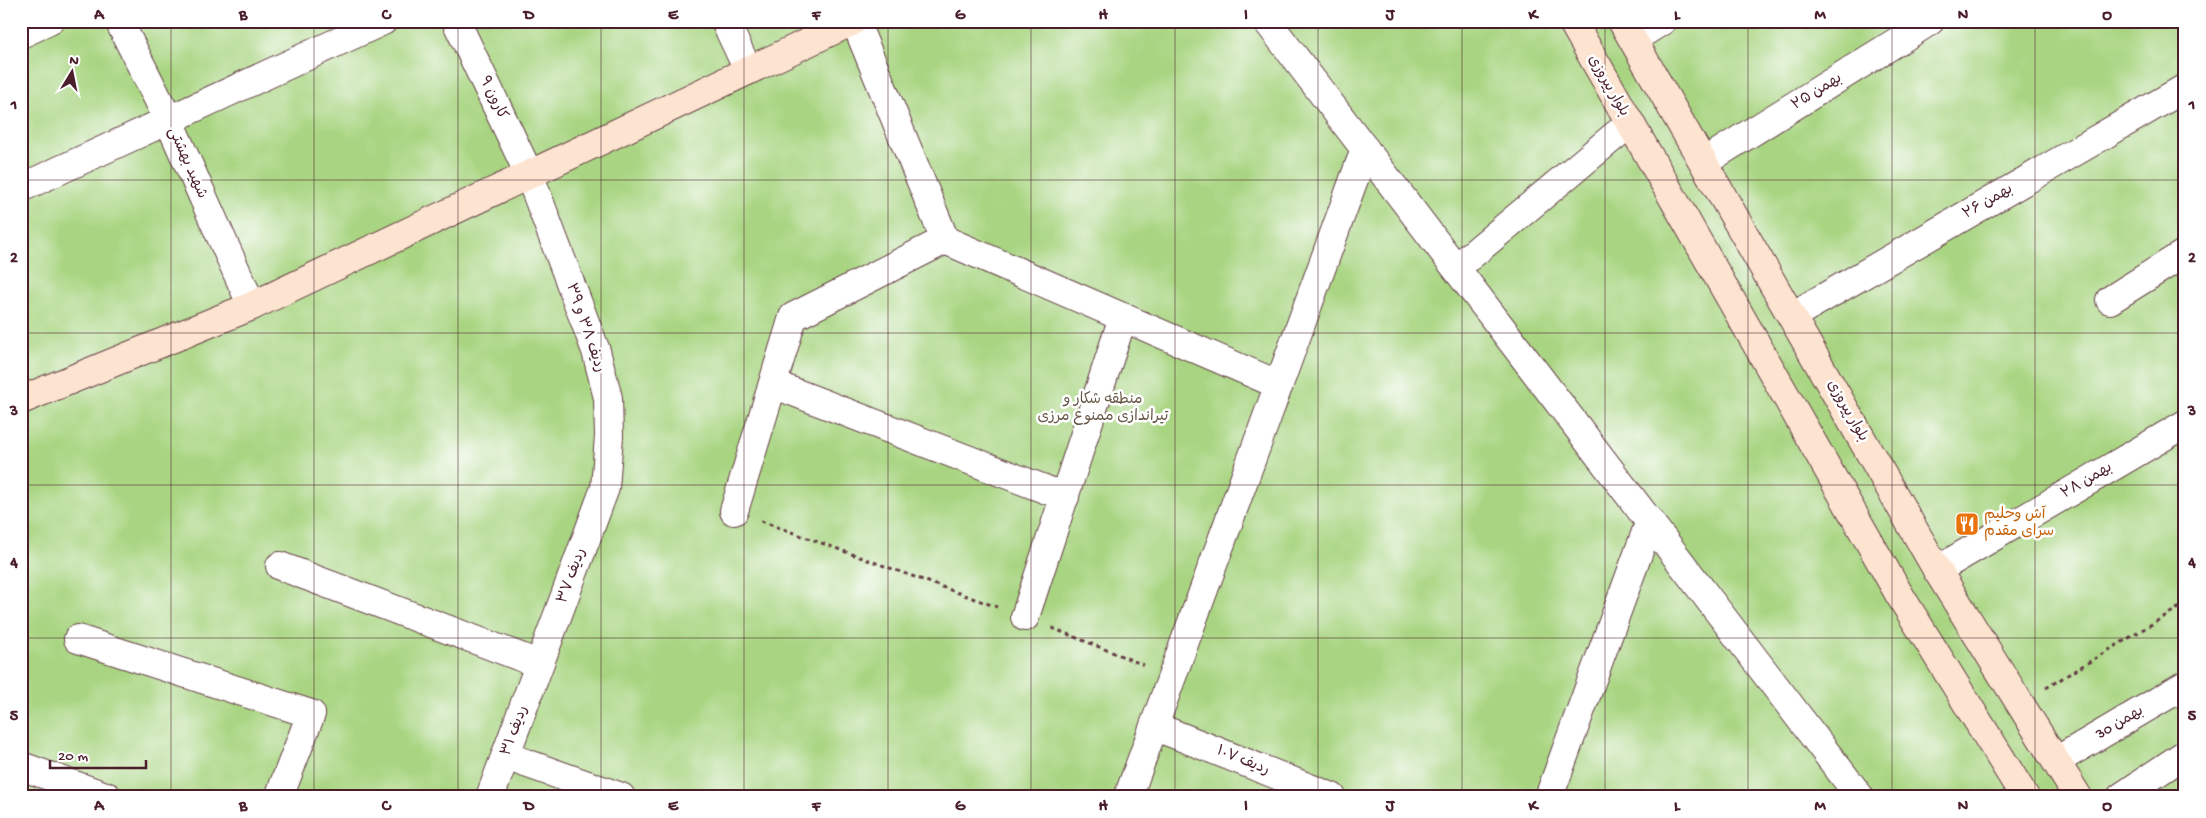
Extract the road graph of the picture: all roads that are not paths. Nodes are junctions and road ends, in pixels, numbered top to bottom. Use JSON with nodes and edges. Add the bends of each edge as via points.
{"nodes":[{"id":1,"x":49,"y":21,"type":"edge"},
{"id":2,"x":119,"y":21,"type":"edge"},
{"id":3,"x":383,"y":21,"type":"edge"},
{"id":4,"x":456,"y":21,"type":"edge"},
{"id":5,"x":725,"y":21,"type":"edge"},
{"id":6,"x":854,"y":21,"type":"edge"},
{"id":7,"x":1267,"y":21,"type":"edge"},
{"id":8,"x":1572,"y":21,"type":"edge"},
{"id":9,"x":1662,"y":21,"type":"edge"},
{"id":10,"x":1930,"y":21,"type":"edge"},
{"id":11,"x":1628,"y":30,"type":"edge"},
{"id":12,"x":21,"y":34,"type":"edge"},
{"id":13,"x":748,"y":70,"type":"junction"},
{"id":14,"x":2185,"y":88,"type":"edge"},
{"id":15,"x":168,"y":119,"type":"junction"},
{"id":16,"x":1630,"y":123,"type":"junction"},
{"id":17,"x":1365,"y":149,"type":"junction"},
{"id":18,"x":1704,"y":162,"type":"junction"},
{"id":19,"x":529,"y":174,"type":"junction"},
{"id":20,"x":21,"y":188,"type":"edge"},
{"id":21,"x":945,"y":240,"type":"junction"},
{"id":22,"x":2185,"y":253,"type":"edge"},
{"id":23,"x":1456,"y":268,"type":"junction"},
{"id":24,"x":2110,"y":300,"type":"dead end"},
{"id":25,"x":252,"y":306,"type":"junction"},
{"id":26,"x":1792,"y":316,"type":"junction"},
{"id":27,"x":1123,"y":318,"type":"junction"},
{"id":28,"x":773,"y":384,"type":"junction"},
{"id":29,"x":1279,"y":385,"type":"junction"},
{"id":30,"x":21,"y":400,"type":"edge"},
{"id":31,"x":2185,"y":424,"type":"edge"},
{"id":32,"x":604,"y":488,"type":"joint"},
{"id":33,"x":1065,"y":497,"type":"junction"},
{"id":34,"x":734,"y":511,"type":"road end"},
{"id":35,"x":1650,"y":521,"type":"junction"},
{"id":36,"x":280,"y":566,"type":"dead end"},
{"id":37,"x":1937,"y":570,"type":"junction"},
{"id":38,"x":1025,"y":617,"type":"road end"},
{"id":39,"x":78,"y":639,"type":"dead end"},
{"id":40,"x":539,"y":664,"type":"junction"},
{"id":41,"x":2185,"y":686,"type":"edge"},
{"id":42,"x":1154,"y":726,"type":"junction"},
{"id":43,"x":2185,"y":754,"type":"edge"},
{"id":44,"x":506,"y":756,"type":"junction"},
{"id":45,"x":2056,"y":761,"type":"junction"},
{"id":46,"x":21,"y":766,"type":"edge"},
{"id":47,"x":61,"y":790,"type":"edge"},
{"id":48,"x":108,"y":797,"type":"edge"},
{"id":49,"x":279,"y":797,"type":"edge"},
{"id":50,"x":490,"y":797,"type":"edge"},
{"id":51,"x":621,"y":797,"type":"edge"},
{"id":52,"x":1128,"y":797,"type":"edge"},
{"id":53,"x":1332,"y":797,"type":"edge"},
{"id":54,"x":1549,"y":797,"type":"edge"},
{"id":55,"x":1860,"y":797,"type":"edge"},
{"id":56,"x":2025,"y":797,"type":"edge"},
{"id":57,"x":2078,"y":797,"type":"edge"},
{"id":58,"x":2121,"y":797,"type":"edge"}],
"edges":[{"from":1,"to":12,"type":"street"},
{"from":2,"to":15,"type":"street","name":"شهید بهشتی"},
{"from":3,"to":15,"type":"street"},
{"from":4,"to":19,"type":"street","name":"کارون ۹"},
{"from":5,"to":13,"type":"street"},
{"from":6,"to":13,"type":"main road"},
{"from":6,"to":21,"type":"street"},
{"from":7,"to":17,"type":"street"},
{"from":8,"to":16,"type":"main road","name":"بلوار پیروزی"},
{"from":9,"to":11,"type":"street"},
{"from":10,"to":18,"type":"street","name":"بهمن ۲۵"},
{"from":11,"to":18,"type":"main road","name":"بلوار پیروزی"},
{"from":13,"to":19,"type":"main road"},
{"from":14,"to":26,"type":"street","name":"بهمن ۲۶"},
{"from":15,"to":20,"type":"street"},
{"from":15,"to":25,"type":"street","name":"شهید بهشتی"},
{"from":16,"to":23,"type":"street"},
{"from":16,"to":56,"type":"main road","name":"بلوار پیروزی","via":[[1899,594]]},
{"from":17,"to":23,"type":"street"},
{"from":17,"to":29,"type":"street"},
{"from":18,"to":26,"type":"main road","name":"بلوار پیروزی"},
{"from":19,"to":25,"type":"main road"},
{"from":19,"to":32,"type":"street","name":"ردیف ۳۸ و ۳۹","via":[[596,351],[608,398]]},
{"from":21,"to":27,"type":"street"},
{"from":21,"to":28,"type":"street","via":[[794,317]]},
{"from":22,"to":24,"type":"street"},
{"from":23,"to":35,"type":"street"},
{"from":25,"to":30,"type":"main road"},
{"from":26,"to":37,"type":"main road","name":"بلوار پیروزی"},
{"from":27,"to":29,"type":"street"},
{"from":27,"to":33,"type":"street"},
{"from":28,"to":33,"type":"street"},
{"from":28,"to":34,"type":"street"},
{"from":29,"to":42,"type":"street"},
{"from":31,"to":37,"type":"street","name":"بهمن ۲۸"},
{"from":32,"to":40,"type":"street","name":"ردیف ۳۷"},
{"from":33,"to":38,"type":"street"},
{"from":35,"to":54,"type":"street"},
{"from":35,"to":55,"type":"street"},
{"from":36,"to":40,"type":"street"},
{"from":37,"to":45,"type":"main road","name":"بلوار پیروزی"},
{"from":39,"to":49,"type":"street","via":[[311,714]]},
{"from":40,"to":44,"type":"street","name":"ردیف ۳۱"},
{"from":41,"to":45,"type":"street","name":"بهمن 30"},
{"from":42,"to":52,"type":"street"},
{"from":42,"to":53,"type":"street","name":"ردیف ۱۰۷"},
{"from":43,"to":58,"type":"street"},
{"from":44,"to":50,"type":"street","name":"ردیف ۳۱"},
{"from":44,"to":51,"type":"street"},
{"from":45,"to":57,"type":"main road","name":"بلوار پیروزی"},
{"from":46,"to":47,"type":"street"},
{"from":47,"to":48,"type":"street"}]}
